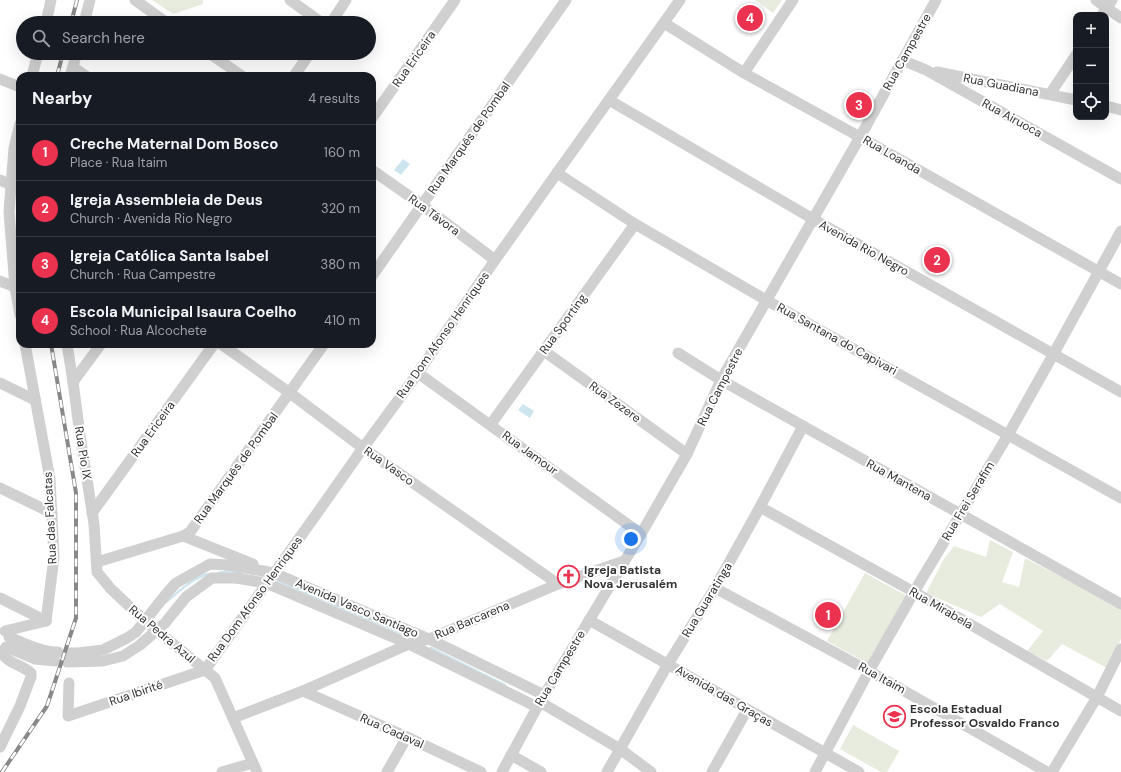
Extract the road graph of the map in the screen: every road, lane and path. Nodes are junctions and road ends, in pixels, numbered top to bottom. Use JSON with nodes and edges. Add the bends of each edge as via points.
{"nodes":[{"id":1,"x":51,"y":0,"type":"edge"},
{"id":2,"x":90,"y":0,"type":"edge"},
{"id":3,"x":135,"y":0,"type":"edge"},
{"id":4,"x":290,"y":0,"type":"edge"},
{"id":5,"x":346,"y":0,"type":"edge"},
{"id":6,"x":455,"y":0,"type":"edge"},
{"id":7,"x":566,"y":0,"type":"edge"},
{"id":8,"x":680,"y":0,"type":"edge"},
{"id":9,"x":793,"y":0,"type":"edge"},
{"id":10,"x":936,"y":0,"type":"edge"},
{"id":11,"x":1096,"y":0,"type":"edge"},
{"id":12,"x":1107,"y":8,"type":"edge"},
{"id":13,"x":48,"y":16,"type":"edge"},
{"id":14,"x":86,"y":16,"type":"edge"},
{"id":15,"x":157,"y":16,"type":"edge"},
{"id":16,"x":312,"y":16,"type":"edge"},
{"id":17,"x":336,"y":16,"type":"edge"},
{"id":18,"x":1121,"y":18,"type":"edge"},
{"id":19,"x":664,"y":23,"type":"junction"},
{"id":20,"x":1073,"y":59,"type":"edge"},
{"id":21,"x":36,"y":60,"type":"edge"},
{"id":22,"x":75,"y":60,"type":"edge"},
{"id":23,"x":219,"y":60,"type":"edge"},
{"id":24,"x":305,"y":60,"type":"edge"},
{"id":25,"x":902,"y":60,"type":"junction"},
{"id":26,"x":926,"y":70,"type":"junction"},
{"id":27,"x":72,"y":71,"type":"edge"},
{"id":28,"x":33,"y":72,"type":"edge"},
{"id":29,"x":236,"y":72,"type":"edge"},
{"id":30,"x":297,"y":72,"type":"edge"},
{"id":31,"x":744,"y":73,"type":"junction"},
{"id":32,"x":0,"y":78,"type":"edge"},
{"id":33,"x":16,"y":85,"type":"edge"},
{"id":34,"x":1050,"y":94,"type":"junction"},
{"id":35,"x":1073,"y":99,"type":"edge"},
{"id":36,"x":609,"y":100,"type":"junction"},
{"id":37,"x":1109,"y":107,"type":"edge"},
{"id":38,"x":1121,"y":110,"type":"edge"},
{"id":39,"x":376,"y":112,"type":"edge"},
{"id":40,"x":860,"y":137,"type":"junction"},
{"id":41,"x":16,"y":140,"type":"edge"},
{"id":42,"x":376,"y":173,"type":"edge"},
{"id":43,"x":557,"y":173,"type":"junction"},
{"id":44,"x":1121,"y":179,"type":"edge"},
{"id":45,"x":0,"y":180,"type":"edge"},
{"id":46,"x":11,"y":185,"type":"junction"},
{"id":47,"x":422,"y":205,"type":"junction"},
{"id":48,"x":813,"y":219,"type":"junction"},
{"id":49,"x":634,"y":224,"type":"junction"},
{"id":50,"x":1121,"y":231,"type":"edge"},
{"id":51,"x":495,"y":260,"type":"junction"},
{"id":52,"x":376,"y":270,"type":"edge"},
{"id":53,"x":1098,"y":272,"type":"junction"},
{"id":54,"x":0,"y":281,"type":"edge"},
{"id":55,"x":1121,"y":284,"type":"edge"},
{"id":56,"x":15,"y":287,"type":"junction"},
{"id":57,"x":16,"y":293,"type":"edge"},
{"id":58,"x":766,"y":300,"type":"junction"},
{"id":59,"x":26,"y":348,"type":"edge"},
{"id":60,"x":68,"y":348,"type":"edge"},
{"id":61,"x":98,"y":348,"type":"edge"},
{"id":62,"x":211,"y":348,"type":"edge"},
{"id":63,"x":227,"y":348,"type":"edge"},
{"id":64,"x":321,"y":348,"type":"edge"},
{"id":65,"x":544,"y":351,"type":"junction"},
{"id":66,"x":678,"y":353,"type":"dead end"},
{"id":67,"x":1053,"y":355,"type":"junction"},
{"id":68,"x":418,"y":373,"type":"junction"},
{"id":69,"x":721,"y":380,"type":"junction"},
{"id":70,"x":73,"y":382,"type":"junction"},
{"id":71,"x":0,"y":383,"type":"edge"},
{"id":72,"x":1121,"y":392,"type":"edge"},
{"id":73,"x":290,"y":393,"type":"junction"},
{"id":74,"x":35,"y":400,"type":"junction"},
{"id":75,"x":491,"y":424,"type":"junction"},
{"id":76,"x":803,"y":426,"type":"junction"},
{"id":77,"x":1008,"y":435,"type":"junction"},
{"id":78,"x":363,"y":448,"type":"junction"},
{"id":79,"x":687,"y":454,"type":"junction"},
{"id":80,"x":0,"y":488,"type":"edge"},
{"id":81,"x":1121,"y":498,"type":"edge"},
{"id":82,"x":760,"y":507,"type":"junction"},
{"id":83,"x":52,"y":513,"type":"junction"},
{"id":84,"x":92,"y":513,"type":"junction"},
{"id":85,"x":960,"y":514,"type":"junction"},
{"id":86,"x":641,"y":534,"type":"junction"},
{"id":87,"x":183,"y":536,"type":"junction"},
{"id":88,"x":211,"y":547,"type":"junction"},
{"id":89,"x":624,"y":561,"type":"junction"},
{"id":90,"x":97,"y":562,"type":"junction"},
{"id":91,"x":210,"y":564,"type":"junction"},
{"id":92,"x":274,"y":573,"type":"junction"},
{"id":93,"x":266,"y":583,"type":"junction"},
{"id":94,"x":558,"y":584,"type":"junction"},
{"id":95,"x":715,"y":588,"type":"junction"},
{"id":96,"x":914,"y":592,"type":"junction"},
{"id":97,"x":0,"y":598,"type":"edge"},
{"id":98,"x":1121,"y":604,"type":"edge"},
{"id":99,"x":589,"y":620,"type":"junction"},
{"id":100,"x":46,"y":621,"type":"junction"},
{"id":101,"x":146,"y":621,"type":"junction"},
{"id":102,"x":157,"y":630,"type":"junction"},
{"id":103,"x":429,"y":638,"type":"junction"},
{"id":104,"x":3,"y":641,"type":"edge"},
{"id":105,"x":409,"y":644,"type":"junction"},
{"id":106,"x":1121,"y":649,"type":"edge"},
{"id":107,"x":57,"y":657,"type":"dead end"},
{"id":108,"x":668,"y":664,"type":"junction"},
{"id":109,"x":204,"y":670,"type":"junction"},
{"id":110,"x":868,"y":671,"type":"junction"},
{"id":111,"x":69,"y":683,"type":"dead end"},
{"id":112,"x":302,"y":691,"type":"junction"},
{"id":113,"x":1097,"y":697,"type":"junction"},
{"id":114,"x":540,"y":701,"type":"junction"},
{"id":115,"x":747,"y":710,"type":"junction"},
{"id":116,"x":1121,"y":711,"type":"edge"},
{"id":117,"x":232,"y":718,"type":"junction"},
{"id":118,"x":408,"y":737,"type":"junction"},
{"id":119,"x":0,"y":747,"type":"edge"},
{"id":120,"x":620,"y":748,"type":"junction"},
{"id":121,"x":826,"y":753,"type":"junction"},
{"id":122,"x":511,"y":755,"type":"junction"},
{"id":123,"x":255,"y":768,"type":"edge"},
{"id":124,"x":222,"y":772,"type":"edge"},
{"id":125,"x":387,"y":772,"type":"edge"},
{"id":126,"x":481,"y":772,"type":"edge"},
{"id":127,"x":502,"y":772,"type":"edge"},
{"id":128,"x":541,"y":772,"type":"edge"},
{"id":129,"x":607,"y":772,"type":"edge"},
{"id":130,"x":651,"y":772,"type":"edge"},
{"id":131,"x":712,"y":772,"type":"edge"},
{"id":132,"x":815,"y":772,"type":"edge"},
{"id":133,"x":859,"y":772,"type":"edge"},
{"id":134,"x":1047,"y":772,"type":"edge"},
{"id":135,"x":1052,"y":772,"type":"edge"}],
"edges":[{"from":1,"to":13,"type":"street"},
{"from":2,"to":14,"type":"street"},
{"from":3,"to":15,"type":"street"},
{"from":4,"to":16,"type":"street"},
{"from":5,"to":17,"type":"street"},
{"from":6,"to":39,"type":"street","name":"Rua Ericeira"},
{"from":7,"to":47,"type":"street","name":"Rua Marquês de Pombal"},
{"from":8,"to":19,"type":"street","name":"Rua Dom Afonso Henriques"},
{"from":9,"to":31,"type":"street"},
{"from":10,"to":25,"type":"street","name":"Rua Campestre"},
{"from":11,"to":12,"type":"street"},
{"from":12,"to":18,"type":"street"},
{"from":19,"to":31,"type":"street","name":"Rua Loanda"},
{"from":19,"to":36,"type":"street","name":"Rua Dom Afonso Henriques"},
{"from":20,"to":34,"type":"street"},
{"from":21,"to":28,"type":"street"},
{"from":22,"to":27,"type":"street"},
{"from":23,"to":29,"type":"street"},
{"from":24,"to":30,"type":"street"},
{"from":25,"to":26,"type":"street","name":"Rua Airuoca"},
{"from":25,"to":40,"type":"street","name":"Rua Campestre"},
{"from":26,"to":34,"type":"street","name":"Rua Guadiana"},
{"from":26,"to":44,"type":"street","name":"Rua Airuoca"},
{"from":31,"to":40,"type":"street","name":"Rua Loanda"},
{"from":32,"to":33,"type":"street"},
{"from":34,"to":35,"type":"street","name":"Rua Guadiana"},
{"from":36,"to":43,"type":"street","name":"Rua Dom Afonso Henriques"},
{"from":36,"to":48,"type":"street","name":"Avenida Rio Negro"},
{"from":37,"to":38,"type":"street"},
{"from":40,"to":48,"type":"street","name":"Rua Campestre"},
{"from":40,"to":53,"type":"street","name":"Rua Loanda"},
{"from":41,"to":46,"type":"street"},
{"from":42,"to":47,"type":"street","name":"Rua Távora"},
{"from":43,"to":49,"type":"street","name":"Rua Santana do Capivari"},
{"from":43,"to":51,"type":"street","name":"Rua Dom Afonso Henriques"},
{"from":45,"to":46,"type":"street"},
{"from":46,"to":56,"type":"street","via":[[9,212]]},
{"from":47,"to":51,"type":"street","name":"Rua Távora"},
{"from":47,"to":52,"type":"street","name":"Rua Marquês de Pombal"},
{"from":48,"to":58,"type":"street","name":"Rua Campestre"},
{"from":48,"to":67,"type":"street","name":"Avenida Rio Negro"},
{"from":49,"to":58,"type":"street","name":"Rua Santana do Capivari"},
{"from":49,"to":65,"type":"street","name":"Rua Sporting"},
{"from":50,"to":53,"type":"street","name":"Rua Frei Serafim"},
{"from":51,"to":68,"type":"street","name":"Rua Dom Afonso Henriques"},
{"from":53,"to":55,"type":"street","name":"Rua Loanda"},
{"from":53,"to":67,"type":"street","name":"Rua Frei Serafim"},
{"from":54,"to":56,"type":"street"},
{"from":56,"to":57,"type":"street"},
{"from":58,"to":69,"type":"street","name":"Rua Campestre"},
{"from":58,"to":77,"type":"street","name":"Rua Santana do Capivari"},
{"from":59,"to":74,"type":"street","name":"Rua das Falcatas"},
{"from":60,"to":70,"type":"street","name":"Rua Pio IX"},
{"from":61,"to":70,"type":"street"},
{"from":62,"to":84,"type":"street","name":"Rua Ericeira"},
{"from":63,"to":73,"type":"street","name":"Rua Vasco"},
{"from":64,"to":73,"type":"street","name":"Rua Marquês de Pombal"},
{"from":65,"to":75,"type":"street","name":"Rua Sporting"},
{"from":65,"to":79,"type":"street","name":"Rua Zezere"},
{"from":66,"to":69,"type":"street","name":"Rua Mantena"},
{"from":67,"to":72,"type":"street","name":"Avenida Rio Negro"},
{"from":67,"to":77,"type":"street","name":"Rua Frei Serafim"},
{"from":68,"to":75,"type":"street","name":"Rua Jamour"},
{"from":68,"to":78,"type":"street","name":"Rua Dom Afonso Henriques"},
{"from":69,"to":76,"type":"street","name":"Rua Mantena"},
{"from":69,"to":79,"type":"street","name":"Rua Campestre"},
{"from":70,"to":84,"type":"street","name":"Rua Pio IX"},
{"from":71,"to":74,"type":"street"},
{"from":73,"to":78,"type":"street","name":"Rua Vasco"},
{"from":73,"to":87,"type":"street","name":"Rua Marquês de Pombal","via":[[190,532]]},
{"from":74,"to":83,"type":"street","name":"Rua das Falcatas","via":[[50,479]]},
{"from":75,"to":86,"type":"street","name":"Rua Jamour"},
{"from":76,"to":82,"type":"street","name":"Rua Guaratinga"},
{"from":76,"to":85,"type":"street","name":"Rua Mantena"},
{"from":77,"to":81,"type":"street","name":"Rua Santana do Capivari"},
{"from":77,"to":85,"type":"street","name":"Rua Frei Serafim"},
{"from":78,"to":92,"type":"street","name":"Rua Dom Afonso Henriques"},
{"from":78,"to":94,"type":"street","name":"Rua Vasco"},
{"from":79,"to":86,"type":"street","name":"Rua Campestre"},
{"from":80,"to":83,"type":"street"},
{"from":82,"to":95,"type":"street","name":"Rua Guaratinga"},
{"from":82,"to":96,"type":"street","name":"Rua Mirabela"},
{"from":83,"to":100,"type":"street","name":"Rua das Falcatas","via":[[54,557]]},
{"from":84,"to":90,"type":"street","name":"Rua Pio IX"},
{"from":85,"to":96,"type":"street","name":"Rua Frei Serafim"},
{"from":85,"to":98,"type":"street","name":"Rua Mantena"},
{"from":86,"to":89,"type":"street","name":"Rua Campestre"},
{"from":87,"to":88,"type":"street"},
{"from":87,"to":90,"type":"street","name":"Rua Marquês de Pombal"},
{"from":88,"to":91,"type":"street","via":[[213,560]]},
{"from":88,"to":92,"type":"street"},
{"from":89,"to":94,"type":"street","name":"Rua Barcarena"},
{"from":89,"to":99,"type":"street","name":"Rua Campestre"},
{"from":90,"to":101,"type":"street","name":"Rua Pedra Azul","via":[[97,572],[111,589]]},
{"from":91,"to":92,"type":"street","name":"Avenida Vasco Santiago"},
{"from":91,"to":101,"type":"street","name":"Avenida Vasco Santiago","via":[[176,584]]},
{"from":92,"to":93,"type":"street","name":"Rua Dom Afonso Henriques"},
{"from":92,"to":103,"type":"street","name":"Avenida Vasco Santiago"},
{"from":93,"to":102,"type":"street","name":"Avenida Vasco Santiago","via":[[236,578],[212,578],[186,597]]},
{"from":93,"to":105,"type":"street","name":"Avenida Vasco Santiago"},
{"from":93,"to":109,"type":"street","name":"Rua Dom Afonso Henriques"},
{"from":94,"to":103,"type":"street","name":"Rua Barcarena"},
{"from":95,"to":108,"type":"street","name":"Rua Guaratinga"},
{"from":95,"to":110,"type":"street","name":"Rua Itaim"},
{"from":96,"to":110,"type":"street","name":"Rua Frei Serafim"},
{"from":96,"to":113,"type":"street","name":"Rua Mirabela"},
{"from":97,"to":100,"type":"street"},
{"from":99,"to":108,"type":"street","name":"Avenida das Graças"},
{"from":99,"to":114,"type":"street","name":"Rua Campestre"},
{"from":100,"to":104,"type":"street"},
{"from":101,"to":102,"type":"street","name":"Rua Pedra Azul"},
{"from":101,"to":102,"type":"street","name":"Avenida Vasco Santiago","via":[[136,632],[103,650],[78,653],[69,657],[103,661],[123,656]]},
{"from":102,"to":109,"type":"street","name":"Rua Pedra Azul"},
{"from":103,"to":105,"type":"street","name":"Rua Barcarena"},
{"from":103,"to":114,"type":"street","name":"Avenida Vasco Santiago"},
{"from":104,"to":107,"type":"street","via":[[35,659]]},
{"from":104,"to":119,"type":"street","via":[[3,656],[12,664],[28,669],[31,677]]},
{"from":105,"to":112,"type":"street","name":"Rua Barcarena"},
{"from":105,"to":114,"type":"street","name":"Avenida Vasco Santiago"},
{"from":106,"to":113,"type":"street"},
{"from":108,"to":115,"type":"street","name":"Avenida das Graças"},
{"from":108,"to":120,"type":"street","name":"Rua Guaratinga"},
{"from":109,"to":111,"type":"street","name":"Rua Ibirité","via":[[68,716]]},
{"from":109,"to":117,"type":"street","name":"Rua Pedra Azul","via":[[215,678]]},
{"from":110,"to":121,"type":"street","name":"Rua Frei Serafim"},
{"from":110,"to":134,"type":"street","name":"Rua Itaim"},
{"from":112,"to":117,"type":"street","name":"Rua Barcarena"},
{"from":112,"to":118,"type":"street","name":"Rua Cadaval"},
{"from":113,"to":116,"type":"street","name":"Rua Mirabela"},
{"from":113,"to":135,"type":"street"},
{"from":114,"to":120,"type":"street","name":"Avenida Vasco Santiago"},
{"from":114,"to":122,"type":"street","name":"Rua Campestre"},
{"from":115,"to":121,"type":"street","name":"Avenida das Graças"},
{"from":115,"to":131,"type":"street"},
{"from":117,"to":123,"type":"street","name":"Rua Pedra Azul"},
{"from":118,"to":125,"type":"street"},
{"from":118,"to":126,"type":"street","name":"Rua Cadaval"},
{"from":120,"to":129,"type":"street","name":"Rua Guaratinga"},
{"from":120,"to":130,"type":"street","name":"Avenida Vasco Santiago"},
{"from":121,"to":132,"type":"street","name":"Rua Frei Serafim"},
{"from":121,"to":133,"type":"street","name":"Avenida das Graças"},
{"from":122,"to":127,"type":"street","name":"Rua Campestre"},
{"from":122,"to":128,"type":"street"},
{"from":123,"to":124,"type":"street"}]}
